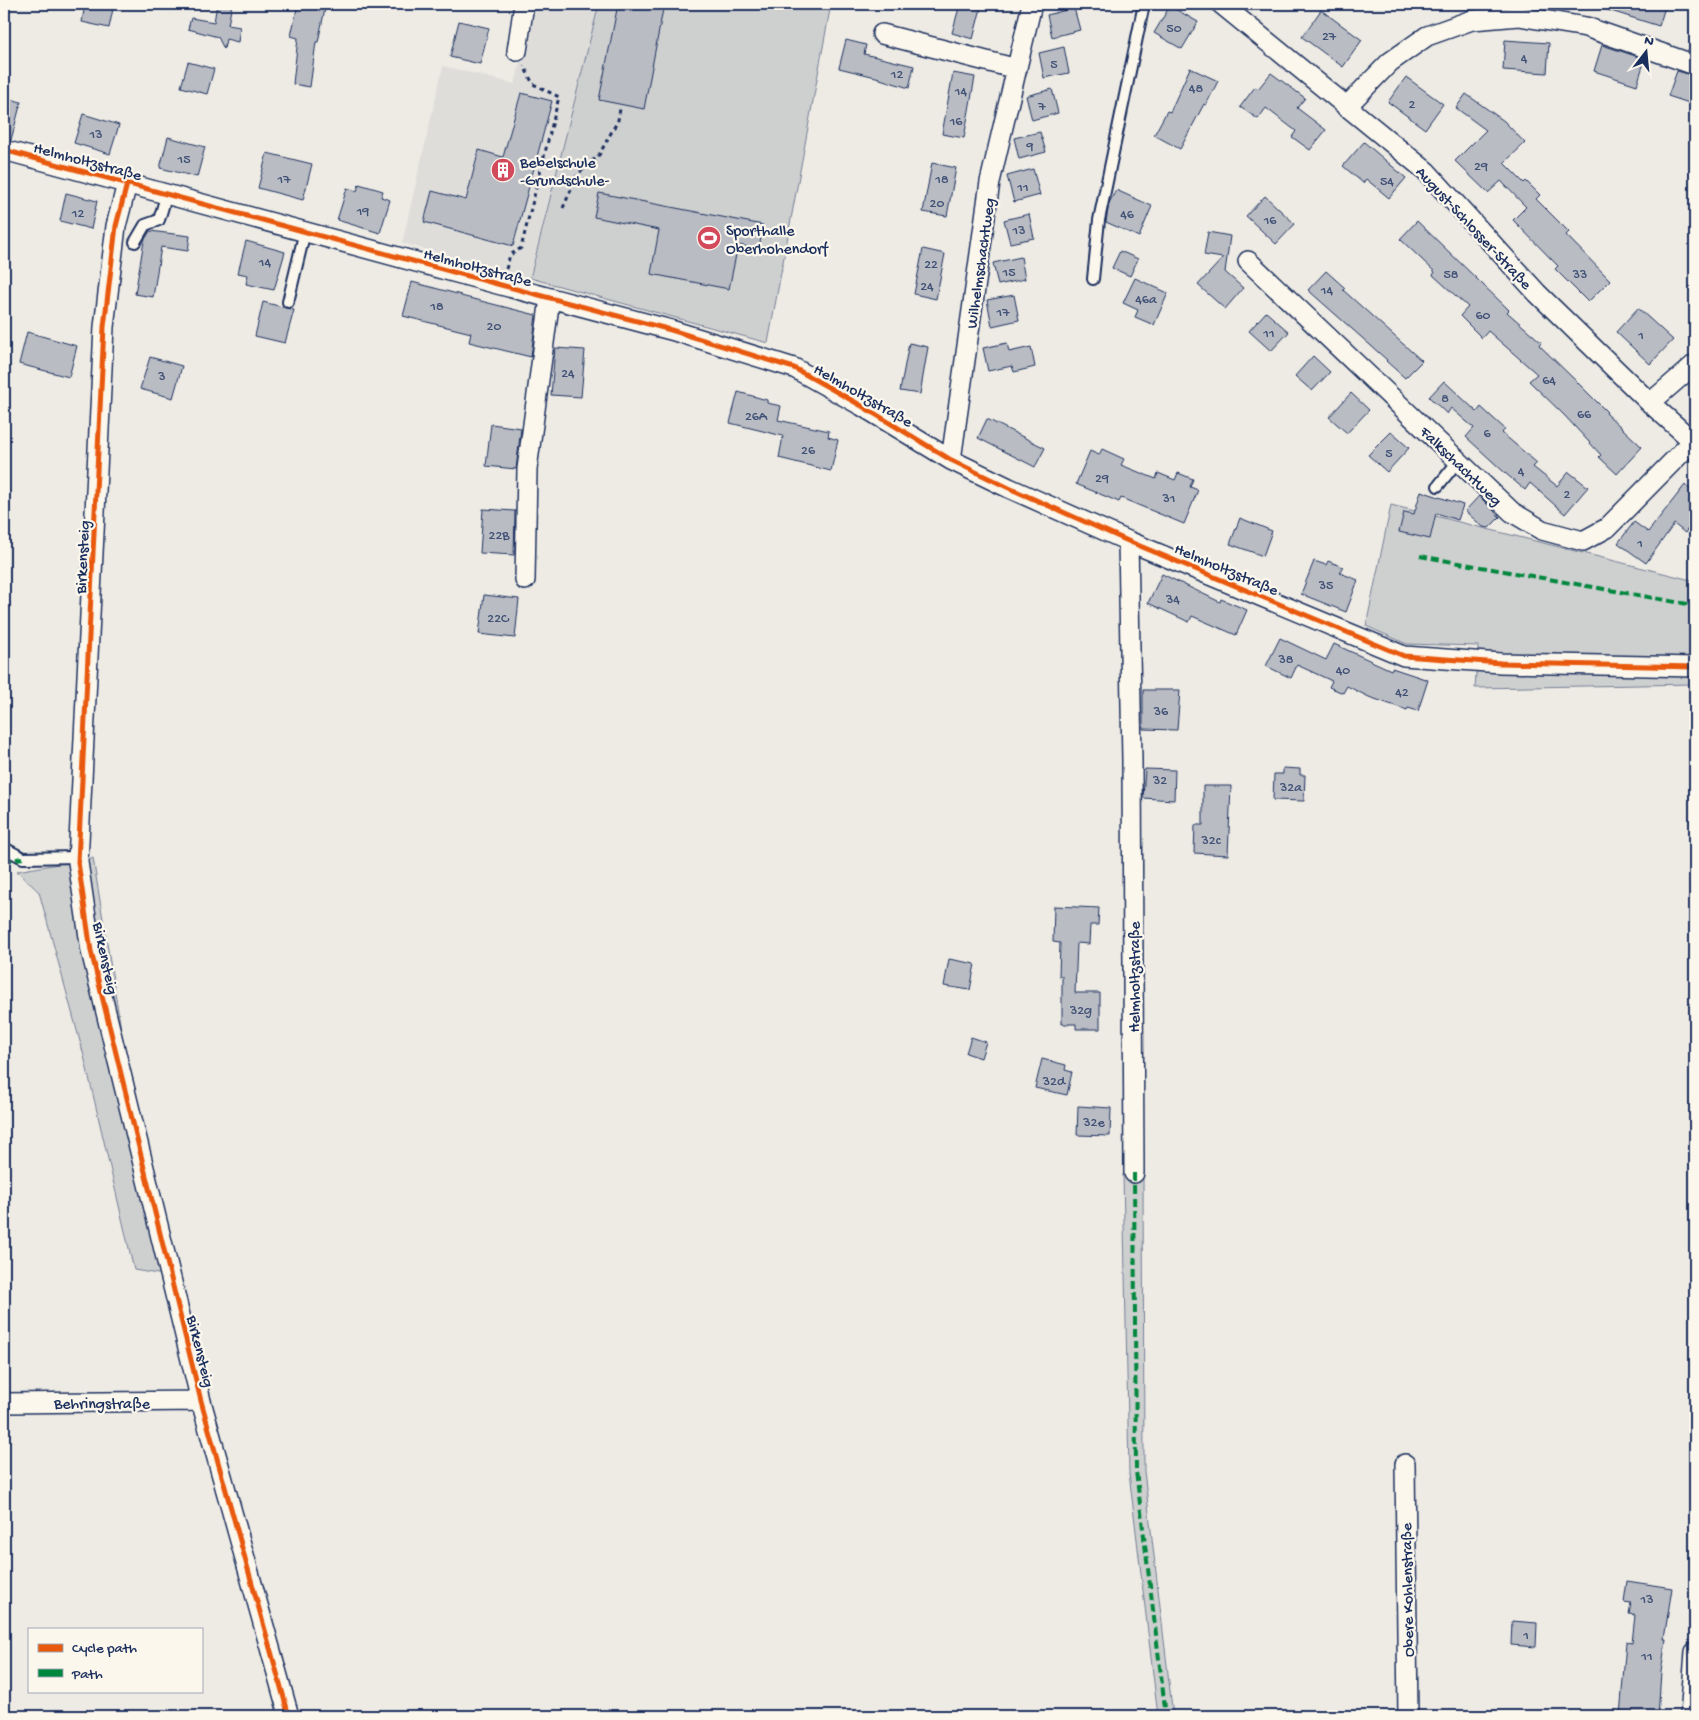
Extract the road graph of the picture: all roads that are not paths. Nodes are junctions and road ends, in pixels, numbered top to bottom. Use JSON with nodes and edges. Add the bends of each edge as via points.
{"nodes":[{"id":1,"x":524,"y":4,"type":"edge"},
{"id":2,"x":1032,"y":4,"type":"edge"},
{"id":3,"x":1144,"y":4,"type":"edge"},
{"id":4,"x":1222,"y":4,"type":"edge"},
{"id":5,"x":882,"y":34,"type":"dead end"},
{"id":6,"x":517,"y":52,"type":"road end"},
{"id":7,"x":1695,"y":65,"type":"edge"},
{"id":8,"x":1017,"y":69,"type":"junction"},
{"id":9,"x":1346,"y":107,"type":"junction"},
{"id":10,"x":4,"y":150,"type":"edge"},
{"id":11,"x":127,"y":184,"type":"junction"},
{"id":12,"x":167,"y":193,"type":"junction"},
{"id":13,"x":305,"y":231,"type":"junction"},
{"id":14,"x":135,"y":242,"type":"dead end"},
{"id":15,"x":1248,"y":261,"type":"dead end"},
{"id":16,"x":1093,"y":279,"type":"dead end"},
{"id":17,"x":550,"y":298,"type":"junction"},
{"id":18,"x":288,"y":302,"type":"dead end"},
{"id":19,"x":1695,"y":364,"type":"edge"},
{"id":20,"x":1650,"y":403,"type":"junction"},
{"id":21,"x":1694,"y":442,"type":"edge"},
{"id":22,"x":952,"y":460,"type":"junction"},
{"id":23,"x":1458,"y":462,"type":"junction"},
{"id":24,"x":1438,"y":486,"type":"dead end"},
{"id":25,"x":1128,"y":541,"type":"junction"},
{"id":26,"x":525,"y":580,"type":"dead end"},
{"id":27,"x":1695,"y":667,"type":"edge"},
{"id":28,"x":4,"y":848,"type":"edge"},
{"id":29,"x":78,"y":857,"type":"junction"},
{"id":30,"x":1134,"y":1173,"type":"dead end"},
{"id":31,"x":201,"y":1401,"type":"junction"},
{"id":32,"x":4,"y":1403,"type":"edge"},
{"id":33,"x":1405,"y":1464,"type":"dead end"},
{"id":34,"x":1695,"y":1652,"type":"edge"},
{"id":35,"x":289,"y":1716,"type":"edge"},
{"id":36,"x":1408,"y":1716,"type":"edge"},
{"id":37,"x":1690,"y":1716,"type":"edge"}],
"edges":[{"from":1,"to":6,"type":"street"},
{"from":2,"to":8,"type":"street","name":"Wilhelmschachtweg"},
{"from":3,"to":16,"type":"lane","via":[[1099,220]]},
{"from":4,"to":9,"type":"street","name":"August-Schlosser-Straße"},
{"from":5,"to":8,"type":"street"},
{"from":7,"to":9,"type":"street","via":[[1586,27],[1519,16],[1472,20],[1427,36],[1390,62]]},
{"from":8,"to":22,"type":"street","name":"Wilhelmschachtweg","via":[[990,182]]},
{"from":9,"to":20,"type":"street","name":"August-Schlosser-Straße","via":[[1426,171],[1537,293]]},
{"from":10,"to":11,"type":"street","name":"Helmholtzstraße"},
{"from":11,"to":12,"type":"street","name":"Helmholtzstraße"},
{"from":11,"to":29,"type":"street","name":"Birkensteig","via":[[116,226],[104,327]]},
{"from":12,"to":13,"type":"street","name":"Helmholtzstraße"},
{"from":12,"to":14,"type":"lane","via":[[159,220],[145,225]]},
{"from":13,"to":17,"type":"street","name":"Helmholtzstraße"},
{"from":13,"to":18,"type":"lane"},
{"from":15,"to":23,"type":"street","name":"Falkschachtweg"},
{"from":17,"to":22,"type":"street","name":"Helmholtzstraße","via":[[671,330],[794,368]]},
{"from":17,"to":26,"type":"street","name":"Helmholtzstraße","via":[[527,469]]},
{"from":19,"to":20,"type":"street"},
{"from":20,"to":21,"type":"street","name":"August-Schlosser-Straße"},
{"from":21,"to":23,"type":"street","name":"Falkschachtweg","via":[[1607,528],[1583,541],[1542,530],[1512,512]]},
{"from":22,"to":25,"type":"street","name":"Helmholtzstraße"},
{"from":23,"to":24,"type":"lane"},
{"from":25,"to":27,"type":"street","name":"Helmholtzstraße","via":[[1404,656],[1501,663]]},
{"from":25,"to":30,"type":"street","name":"Helmholtzstraße"},
{"from":28,"to":29,"type":"lane","via":[[22,858]]},
{"from":29,"to":31,"type":"street","name":"Birkensteig","via":[[91,951]]},
{"from":31,"to":32,"type":"street","name":"Behringstraße"},
{"from":31,"to":35,"type":"street","name":"Birkensteig"},
{"from":33,"to":36,"type":"street","name":"Obere Kohlenstraße"},
{"from":34,"to":37,"type":"street"}]}
